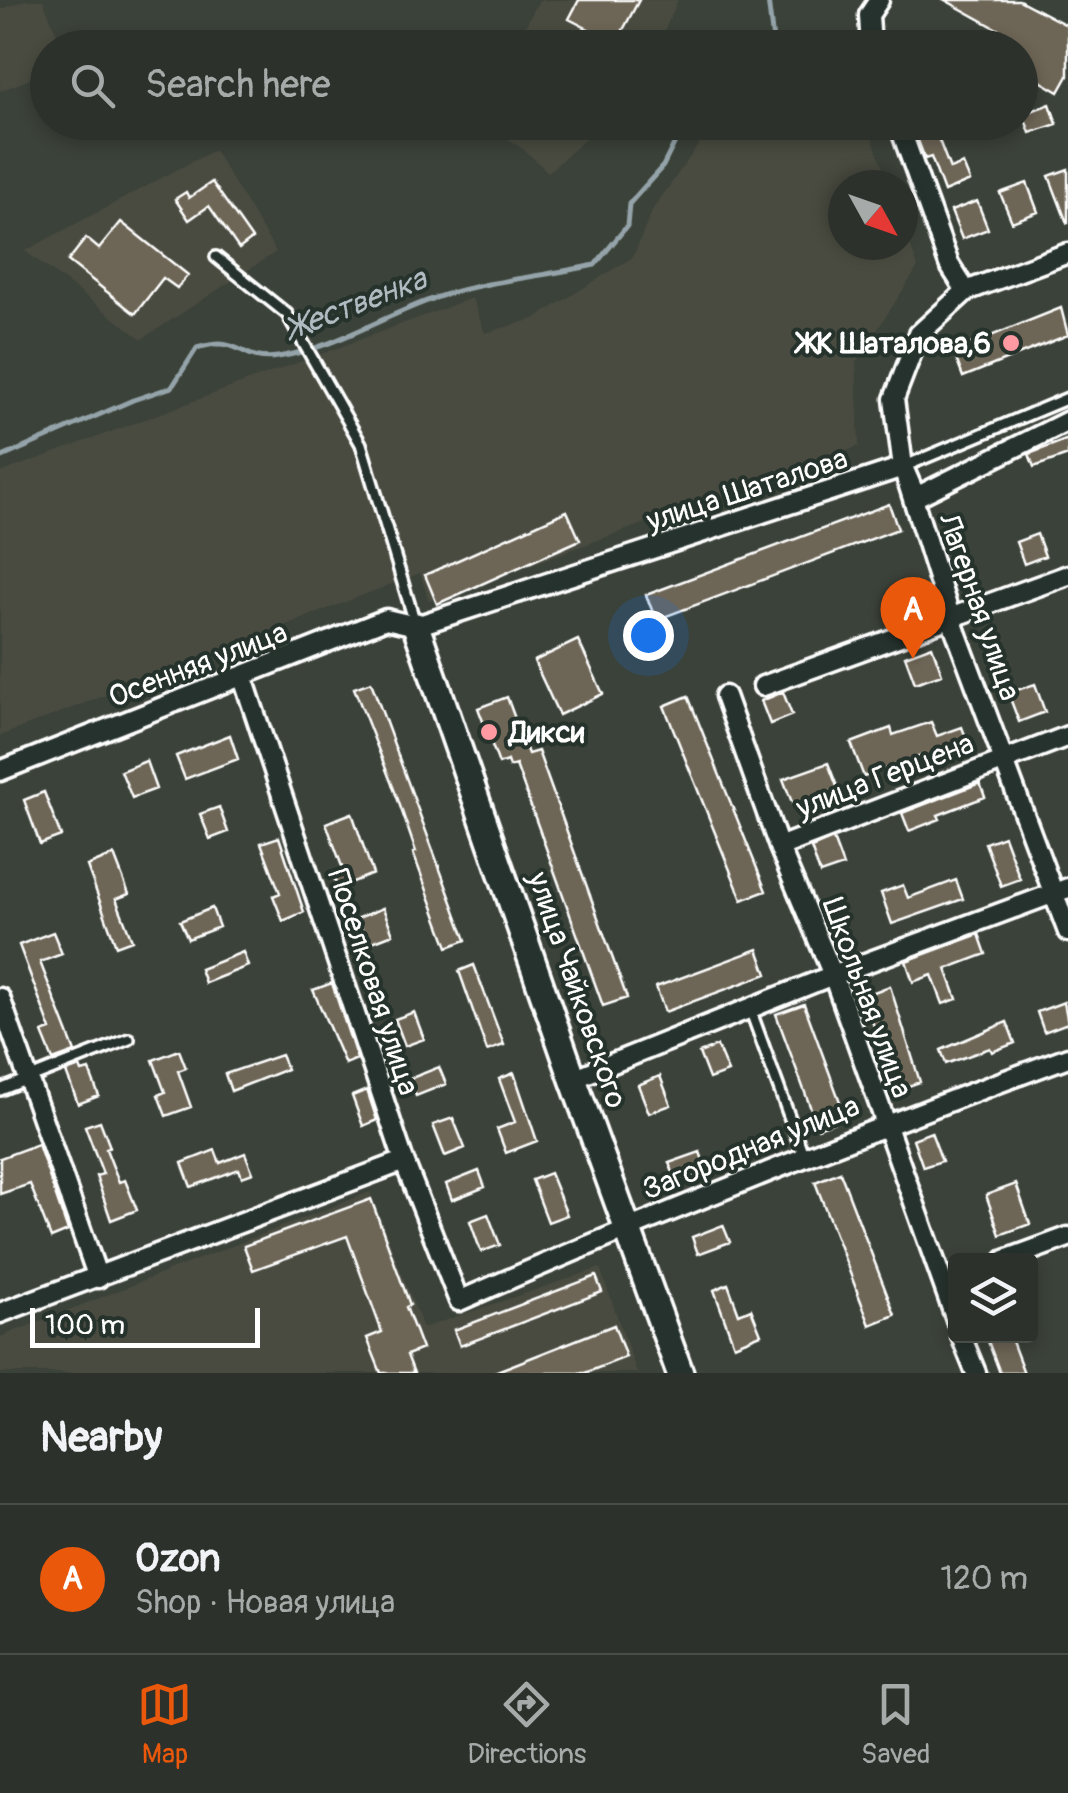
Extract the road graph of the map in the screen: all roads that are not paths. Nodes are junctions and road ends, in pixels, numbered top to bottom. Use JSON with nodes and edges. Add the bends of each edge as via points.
{"nodes":[{"id":1,"x":879,"y":0,"type":"edge"},
{"id":2,"x":870,"y":30,"type":"edge"},
{"id":3,"x":904,"y":140,"type":"edge"},
{"id":4,"x":216,"y":258,"type":"dead end"},
{"id":5,"x":1067,"y":258,"type":"edge"},
{"id":6,"x":966,"y":291,"type":"junction"},
{"id":7,"x":1068,"y":398,"type":"edge"},
{"id":8,"x":1068,"y":421,"type":"edge"},
{"id":9,"x":903,"y":468,"type":"junction"},
{"id":10,"x":1068,"y":574,"type":"edge"},
{"id":11,"x":950,"y":616,"type":"junction"},
{"id":12,"x":416,"y":626,"type":"junction"},
{"id":13,"x":242,"y":678,"type":"junction"},
{"id":14,"x":763,"y":686,"type":"dead end"},
{"id":15,"x":725,"y":696,"type":"dead end"},
{"id":16,"x":1068,"y":736,"type":"edge"},
{"id":17,"x":1004,"y":758,"type":"junction"},
{"id":18,"x":0,"y":771,"type":"edge"},
{"id":19,"x":779,"y":847,"type":"junction"},
{"id":20,"x":1061,"y":891,"type":"edge"},
{"id":21,"x":1068,"y":932,"type":"edge"},
{"id":22,"x":833,"y":976,"type":"junction"},
{"id":23,"x":0,"y":998,"type":"edge"},
{"id":24,"x":750,"y":1009,"type":"junction"},
{"id":25,"x":129,"y":1039,"type":"dead end"},
{"id":26,"x":1068,"y":1057,"type":"edge"},
{"id":27,"x":573,"y":1079,"type":"junction"},
{"id":28,"x":27,"y":1080,"type":"junction"},
{"id":29,"x":0,"y":1090,"type":"edge"},
{"id":30,"x":884,"y":1125,"type":"junction"},
{"id":31,"x":804,"y":1156,"type":"junction"},
{"id":32,"x":404,"y":1161,"type":"junction"},
{"id":33,"x":627,"y":1227,"type":"junction"},
{"id":34,"x":1068,"y":1236,"type":"edge"},
{"id":35,"x":1023,"y":1253,"type":"edge"},
{"id":36,"x":98,"y":1278,"type":"junction"},
{"id":37,"x":948,"y":1280,"type":"edge"},
{"id":38,"x":459,"y":1301,"type":"joint"},
{"id":39,"x":0,"y":1313,"type":"edge"},
{"id":40,"x":965,"y":1343,"type":"edge"},
{"id":41,"x":680,"y":1373,"type":"edge"},
{"id":42,"x":976,"y":1373,"type":"edge"}],
"edges":[{"from":1,"to":2,"type":"street"},
{"from":3,"to":6,"type":"street","via":[[949,264]]},
{"from":4,"to":12,"type":"lane","via":[[287,314],[362,444]]},
{"from":5,"to":6,"type":"street"},
{"from":6,"to":9,"type":"street","name":"Лагерная улица","via":[[920,334],[894,399]]},
{"from":7,"to":9,"type":"lane"},
{"from":8,"to":9,"type":"street","via":[[916,497]]},
{"from":9,"to":11,"type":"street","name":"Лагерная улица"},
{"from":9,"to":12,"type":"street","name":"улица Шаталова"},
{"from":10,"to":11,"type":"street"},
{"from":11,"to":14,"type":"street"},
{"from":11,"to":17,"type":"street","name":"Лагерная улица"},
{"from":12,"to":13,"type":"street","name":"Осенняя улица","via":[[386,619]]},
{"from":12,"to":27,"type":"street","name":"улица Чайковского"},
{"from":13,"to":18,"type":"street","name":"Осенняя улица"},
{"from":13,"to":32,"type":"street","name":"Поселковая улица"},
{"from":15,"to":19,"type":"street","name":"Школьная улица"},
{"from":16,"to":17,"type":"street","name":"улица Герцена"},
{"from":17,"to":19,"type":"street","name":"улица Герцена"},
{"from":17,"to":20,"type":"street","name":"Лагерная улица"},
{"from":19,"to":22,"type":"street","name":"Школьная улица"},
{"from":20,"to":21,"type":"street","name":"Лагерная улица"},
{"from":20,"to":22,"type":"street"},
{"from":22,"to":24,"type":"street"},
{"from":22,"to":30,"type":"street","name":"Школьная улица"},
{"from":23,"to":28,"type":"street"},
{"from":24,"to":27,"type":"street"},
{"from":24,"to":31,"type":"lane"},
{"from":25,"to":28,"type":"lane"},
{"from":26,"to":30,"type":"street","name":"Загородная улица"},
{"from":27,"to":33,"type":"street","name":"улица Чайковского"},
{"from":28,"to":29,"type":"lane"},
{"from":28,"to":36,"type":"street"},
{"from":30,"to":31,"type":"street","name":"Загородная улица"},
{"from":30,"to":37,"type":"street","name":"Школьная улица"},
{"from":31,"to":33,"type":"street","name":"Загородная улица"},
{"from":32,"to":36,"type":"street"},
{"from":32,"to":38,"type":"street","name":"Поселковая улица"},
{"from":33,"to":38,"type":"street","name":"Загородная улица"},
{"from":33,"to":41,"type":"street","name":"улица Чайковского"},
{"from":34,"to":35,"type":"street"},
{"from":36,"to":39,"type":"street"},
{"from":40,"to":42,"type":"street"}]}
